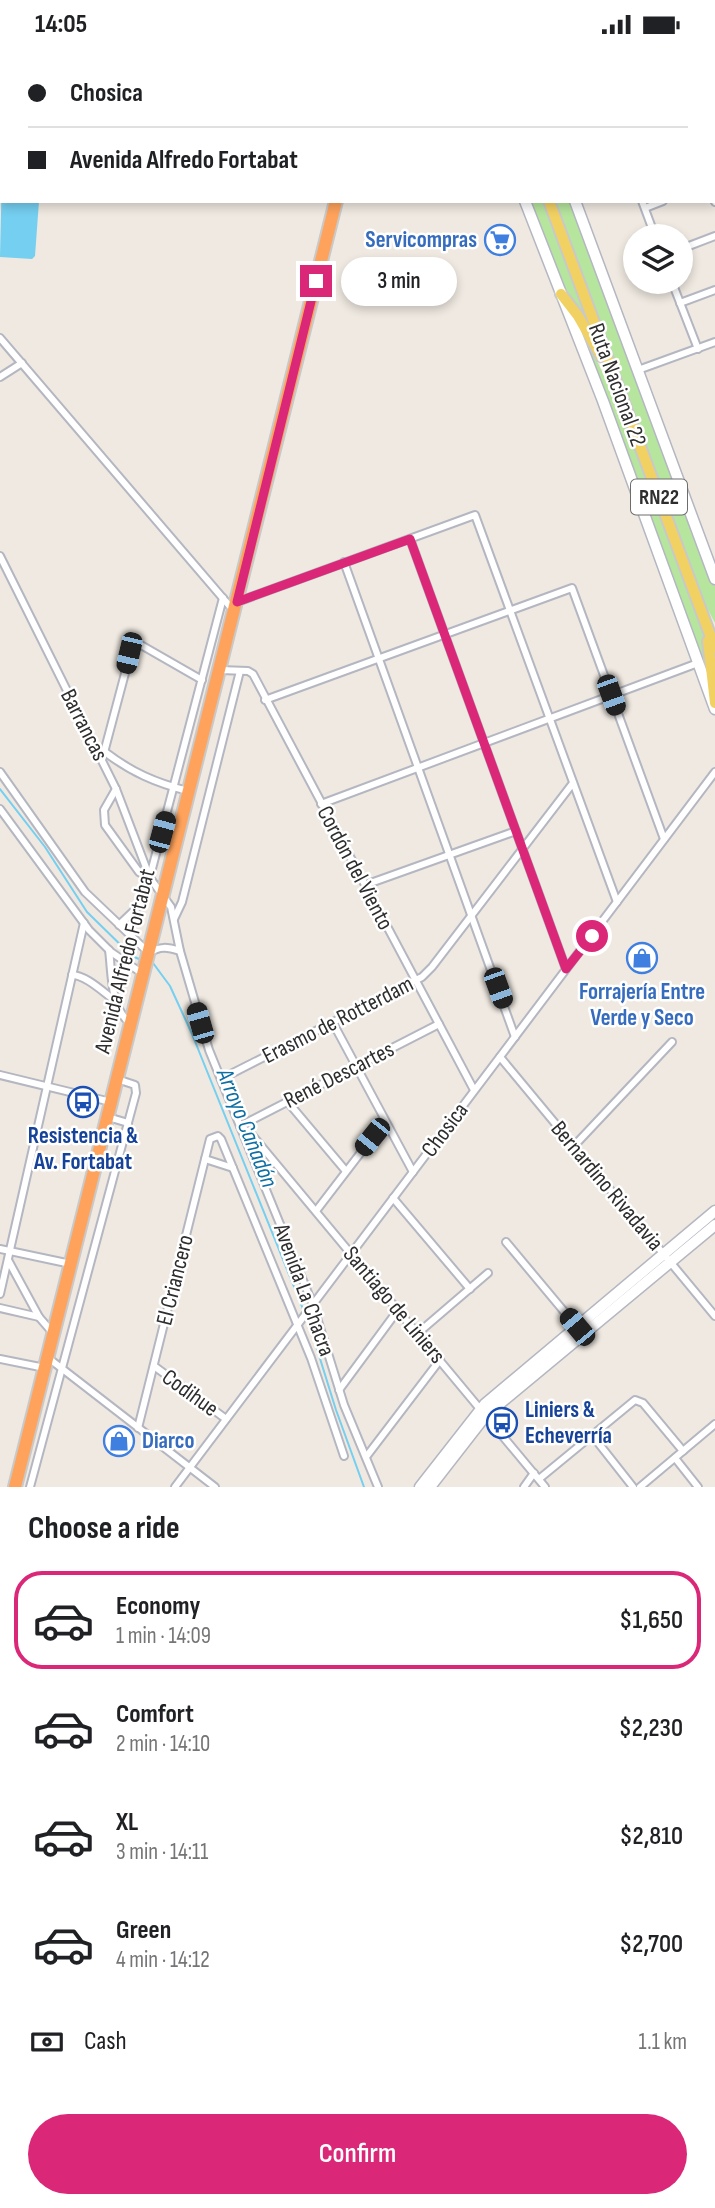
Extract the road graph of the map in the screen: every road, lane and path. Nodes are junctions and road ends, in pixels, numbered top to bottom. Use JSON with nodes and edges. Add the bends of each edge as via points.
{"nodes":[{"id":1,"x":336,"y":203,"type":"edge"},
{"id":2,"x":526,"y":203,"type":"edge"},
{"id":3,"x":550,"y":203,"type":"edge"},
{"id":4,"x":576,"y":203,"type":"edge"},
{"id":5,"x":643,"y":205,"type":"edge"},
{"id":6,"x":651,"y":224,"type":"edge"},
{"id":7,"x":715,"y":236,"type":"edge"},
{"id":8,"x":693,"y":245,"type":"edge"},
{"id":9,"x":715,"y":290,"type":"edge"},
{"id":10,"x":561,"y":294,"type":"junction"},
{"id":11,"x":677,"y":294,"type":"edge"},
{"id":12,"x":680,"y":303,"type":"junction"},
{"id":13,"x":0,"y":338,"type":"edge"},
{"id":14,"x":715,"y":342,"type":"edge"},
{"id":15,"x":698,"y":349,"type":"junction"},
{"id":16,"x":22,"y":363,"type":"junction"},
{"id":17,"x":638,"y":370,"type":"junction"},
{"id":18,"x":0,"y":377,"type":"edge"},
{"id":19,"x":618,"y":386,"type":"junction"},
{"id":20,"x":410,"y":539,"type":"junction"},
{"id":21,"x":0,"y":556,"type":"edge"},
{"id":22,"x":344,"y":562,"type":"junction"},
{"id":23,"x":715,"y":579,"type":"edge"},
{"id":24,"x":223,"y":598,"type":"junction"},
{"id":25,"x":236,"y":606,"type":"junction"},
{"id":26,"x":510,"y":610,"type":"junction"},
{"id":27,"x":702,"y":612,"type":"junction"},
{"id":28,"x":715,"y":631,"type":"edge"},
{"id":29,"x":445,"y":634,"type":"junction"},
{"id":30,"x":715,"y":648,"type":"edge"},
{"id":31,"x":379,"y":658,"type":"junction"},
{"id":32,"x":698,"y":663,"type":"junction"},
{"id":33,"x":220,"y":670,"type":"junction"},
{"id":34,"x":240,"y":671,"type":"junction"},
{"id":35,"x":202,"y":680,"type":"junction"},
{"id":36,"x":611,"y":695,"type":"junction"},
{"id":37,"x":265,"y":700,"type":"junction"},
{"id":38,"x":715,"y":703,"type":"edge"},
{"id":39,"x":715,"y":709,"type":"edge"},
{"id":40,"x":550,"y":719,"type":"junction"},
{"id":41,"x":484,"y":743,"type":"junction"},
{"id":42,"x":103,"y":756,"type":"junction"},
{"id":43,"x":418,"y":768,"type":"junction"},
{"id":44,"x":0,"y":772,"type":"edge"},
{"id":45,"x":715,"y":772,"type":"edge"},
{"id":46,"x":573,"y":783,"type":"junction"},
{"id":47,"x":174,"y":787,"type":"junction"},
{"id":48,"x":116,"y":789,"type":"junction"},
{"id":49,"x":190,"y":791,"type":"junction"},
{"id":50,"x":321,"y":804,"type":"junction"},
{"id":51,"x":0,"y":809,"type":"edge"},
{"id":52,"x":516,"y":831,"type":"junction"},
{"id":53,"x":664,"y":839,"type":"junction"},
{"id":54,"x":523,"y":849,"type":"junction"},
{"id":55,"x":450,"y":855,"type":"junction"},
{"id":56,"x":150,"y":878,"type":"junction"},
{"id":57,"x":365,"y":885,"type":"junction"},
{"id":58,"x":163,"y":895,"type":"junction"},
{"id":59,"x":617,"y":902,"type":"junction"},
{"id":60,"x":472,"y":915,"type":"junction"},
{"id":61,"x":174,"y":919,"type":"junction"},
{"id":62,"x":84,"y":923,"type":"junction"},
{"id":63,"x":119,"y":925,"type":"junction"},
{"id":64,"x":109,"y":950,"type":"junction"},
{"id":65,"x":180,"y":951,"type":"junction"},
{"id":66,"x":149,"y":953,"type":"junction"},
{"id":67,"x":566,"y":969,"type":"junction"},
{"id":68,"x":144,"y":974,"type":"junction"},
{"id":69,"x":72,"y":975,"type":"junction"},
{"id":70,"x":416,"y":981,"type":"junction"},
{"id":71,"x":117,"y":1002,"type":"junction"},
{"id":72,"x":131,"y":1023,"type":"junction"},
{"id":73,"x":333,"y":1023,"type":"junction"},
{"id":74,"x":439,"y":1024,"type":"junction"},
{"id":75,"x":515,"y":1037,"type":"junction"},
{"id":76,"x":672,"y":1042,"type":"dead end"},
{"id":77,"x":500,"y":1057,"type":"junction"},
{"id":78,"x":356,"y":1066,"type":"junction"},
{"id":79,"x":0,"y":1075,"type":"edge"},
{"id":80,"x":221,"y":1079,"type":"junction"},
{"id":81,"x":117,"y":1080,"type":"junction"},
{"id":82,"x":47,"y":1086,"type":"junction"},
{"id":83,"x":474,"y":1090,"type":"junction"},
{"id":84,"x":287,"y":1101,"type":"junction"},
{"id":85,"x":111,"y":1102,"type":"junction"},
{"id":86,"x":108,"y":1117,"type":"junction"},
{"id":87,"x":385,"y":1121,"type":"junction"},
{"id":88,"x":128,"y":1122,"type":"junction"},
{"id":89,"x":240,"y":1126,"type":"junction"},
{"id":90,"x":215,"y":1135,"type":"joint"},
{"id":91,"x":574,"y":1146,"type":"junction"},
{"id":92,"x":205,"y":1159,"type":"junction"},
{"id":93,"x":233,"y":1168,"type":"junction"},
{"id":94,"x":345,"y":1170,"type":"junction"},
{"id":95,"x":413,"y":1172,"type":"junction"},
{"id":96,"x":393,"y":1198,"type":"junction"},
{"id":97,"x":316,"y":1211,"type":"junction"},
{"id":98,"x":715,"y":1211,"type":"edge"},
{"id":99,"x":715,"y":1225,"type":"edge"},
{"id":100,"x":506,"y":1242,"type":"dead end"},
{"id":101,"x":0,"y":1249,"type":"edge"},
{"id":102,"x":10,"y":1250,"type":"junction"},
{"id":103,"x":351,"y":1253,"type":"junction"},
{"id":104,"x":667,"y":1258,"type":"junction"},
{"id":105,"x":8,"y":1260,"type":"junction"},
{"id":106,"x":71,"y":1264,"type":"junction"},
{"id":107,"x":488,"y":1273,"type":"dead end"},
{"id":108,"x":470,"y":1289,"type":"junction"},
{"id":109,"x":0,"y":1294,"type":"edge"},
{"id":110,"x":313,"y":1305,"type":"junction"},
{"id":111,"x":0,"y":1308,"type":"edge"},
{"id":112,"x":398,"y":1310,"type":"junction"},
{"id":113,"x":715,"y":1315,"type":"edge"},
{"id":114,"x":39,"y":1317,"type":"junction"},
{"id":115,"x":298,"y":1325,"type":"junction"},
{"id":116,"x":580,"y":1330,"type":"junction"},
{"id":117,"x":53,"y":1333,"type":"junction"},
{"id":118,"x":418,"y":1333,"type":"junction"},
{"id":119,"x":0,"y":1359,"type":"edge"},
{"id":120,"x":440,"y":1360,"type":"junction"},
{"id":121,"x":46,"y":1363,"type":"junction"},
{"id":122,"x":154,"y":1366,"type":"junction"},
{"id":123,"x":62,"y":1369,"type":"junction"},
{"id":124,"x":339,"y":1390,"type":"junction"},
{"id":125,"x":483,"y":1412,"type":"junction"},
{"id":126,"x":226,"y":1419,"type":"junction"},
{"id":127,"x":715,"y":1424,"type":"edge"},
{"id":128,"x":138,"y":1428,"type":"junction"},
{"id":129,"x":592,"y":1435,"type":"junction"},
{"id":130,"x":683,"y":1451,"type":"junction"},
{"id":131,"x":344,"y":1456,"type":"dead end"},
{"id":132,"x":366,"y":1457,"type":"junction"},
{"id":133,"x":674,"y":1458,"type":"junction"},
{"id":134,"x":190,"y":1467,"type":"junction"},
{"id":135,"x":534,"y":1473,"type":"junction"},
{"id":136,"x":539,"y":1479,"type":"junction"},
{"id":137,"x":15,"y":1487,"type":"edge"},
{"id":138,"x":30,"y":1487,"type":"edge"},
{"id":139,"x":175,"y":1487,"type":"edge"},
{"id":140,"x":215,"y":1487,"type":"edge"},
{"id":141,"x":378,"y":1487,"type":"edge"},
{"id":142,"x":423,"y":1487,"type":"edge"},
{"id":143,"x":524,"y":1487,"type":"edge"},
{"id":144,"x":545,"y":1487,"type":"edge"},
{"id":145,"x":633,"y":1487,"type":"edge"},
{"id":146,"x":640,"y":1487,"type":"edge"},
{"id":147,"x":698,"y":1487,"type":"edge"}],
"edges":[{"from":1,"to":25,"type":"highway","name":"Avenida Alfredo Fortabat"},
{"from":2,"to":10,"type":"street"},
{"from":3,"to":19,"type":"main road","name":"Ruta Nacional 22","number":"RN22"},
{"from":4,"to":17,"type":"street"},
{"from":5,"to":6,"type":"street"},
{"from":7,"to":8,"type":"street"},
{"from":9,"to":12,"type":"street"},
{"from":10,"to":19,"type":"main road"},
{"from":10,"to":32,"type":"street"},
{"from":11,"to":12,"type":"street"},
{"from":12,"to":15,"type":"street"},
{"from":13,"to":16,"type":"street"},
{"from":14,"to":15,"type":"street"},
{"from":15,"to":17,"type":"street"},
{"from":16,"to":18,"type":"street"},
{"from":16,"to":24,"type":"street"},
{"from":17,"to":23,"type":"street"},
{"from":19,"to":27,"type":"main road","name":"Ruta Nacional 22","number":"RN22"},
{"from":20,"to":22,"type":"street"},
{"from":20,"to":26,"type":"street","via":[[475,515]]},
{"from":20,"to":29,"type":"street"},
{"from":21,"to":42,"type":"street","name":"Barrancas"},
{"from":22,"to":25,"type":"street"},
{"from":22,"to":31,"type":"street"},
{"from":24,"to":25,"type":"street"},
{"from":24,"to":35,"type":"street"},
{"from":25,"to":33,"type":"highway","name":"Avenida Alfredo Fortabat"},
{"from":26,"to":29,"type":"street"},
{"from":26,"to":36,"type":"street","via":[[572,588]]},
{"from":26,"to":40,"type":"street"},
{"from":27,"to":28,"type":"main road"},
{"from":27,"to":30,"type":"main road","name":"Ruta Nacional 22","number":"RN22"},
{"from":27,"to":38,"type":"main road"},
{"from":29,"to":31,"type":"street"},
{"from":29,"to":41,"type":"street"},
{"from":31,"to":37,"type":"street"},
{"from":31,"to":43,"type":"street"},
{"from":32,"to":36,"type":"street"},
{"from":32,"to":39,"type":"street"},
{"from":33,"to":34,"type":"street"},
{"from":33,"to":49,"type":"highway","name":"Avenida Alfredo Fortabat"},
{"from":34,"to":37,"type":"street","name":"Cordón del Viento","via":[[253,674]]},
{"from":34,"to":61,"type":"street"},
{"from":35,"to":42,"type":"street","via":[[141,645],[132,647]]},
{"from":35,"to":47,"type":"street"},
{"from":36,"to":40,"type":"street"},
{"from":36,"to":53,"type":"street"},
{"from":37,"to":50,"type":"street","name":"Cordón del Viento"},
{"from":40,"to":41,"type":"street"},
{"from":40,"to":46,"type":"street"},
{"from":41,"to":43,"type":"street"},
{"from":41,"to":52,"type":"street"},
{"from":42,"to":47,"type":"street"},
{"from":42,"to":48,"type":"street","name":"Barrancas"},
{"from":43,"to":50,"type":"street"},
{"from":43,"to":55,"type":"street"},
{"from":44,"to":63,"type":"street","via":[[85,892]]},
{"from":45,"to":53,"type":"street","name":"Chosica"},
{"from":46,"to":54,"type":"street","name":"Erasmo de Rotterdam"},
{"from":46,"to":59,"type":"street"},
{"from":47,"to":49,"type":"street"},
{"from":47,"to":56,"type":"street"},
{"from":48,"to":56,"type":"street","name":"Barrancas"},
{"from":48,"to":56,"type":"street","via":[[104,810],[105,825],[139,872]]},
{"from":49,"to":58,"type":"highway","name":"Avenida Alfredo Fortabat"},
{"from":50,"to":57,"type":"street","name":"Cordón del Viento"},
{"from":51,"to":62,"type":"street"},
{"from":52,"to":54,"type":"street"},
{"from":52,"to":55,"type":"street"},
{"from":53,"to":59,"type":"street","name":"Chosica"},
{"from":54,"to":60,"type":"street","name":"Erasmo de Rotterdam"},
{"from":54,"to":67,"type":"street"},
{"from":55,"to":57,"type":"street"},
{"from":55,"to":60,"type":"street"},
{"from":56,"to":58,"type":"street","name":"Barrancas"},
{"from":56,"to":63,"type":"street","via":[[138,907]]},
{"from":57,"to":70,"type":"street","name":"Cordón del Viento"},
{"from":58,"to":61,"type":"street","name":"Avenida La Chacra"},
{"from":58,"to":66,"type":"highway","name":"Avenida Alfredo Fortabat"},
{"from":59,"to":67,"type":"street","name":"Chosica"},
{"from":60,"to":70,"type":"street","name":"Erasmo de Rotterdam"},
{"from":60,"to":75,"type":"street"},
{"from":61,"to":65,"type":"street","name":"Avenida La Chacra"},
{"from":62,"to":64,"type":"street"},
{"from":62,"to":69,"type":"street"},
{"from":63,"to":66,"type":"street"},
{"from":64,"to":68,"type":"street"},
{"from":64,"to":71,"type":"street"},
{"from":65,"to":66,"type":"street","via":[[166,947]]},
{"from":65,"to":80,"type":"street","name":"Avenida La Chacra"},
{"from":66,"to":68,"type":"highway","name":"Avenida Alfredo Fortabat"},
{"from":67,"to":75,"type":"street","name":"Chosica"},
{"from":68,"to":72,"type":"highway","name":"Avenida Alfredo Fortabat"},
{"from":69,"to":71,"type":"street","via":[[85,977]]},
{"from":69,"to":82,"type":"street"},
{"from":70,"to":73,"type":"street","name":"Erasmo de Rotterdam"},
{"from":70,"to":74,"type":"street","name":"Cordón del Viento"},
{"from":71,"to":72,"type":"street"},
{"from":72,"to":81,"type":"highway","name":"Avenida Alfredo Fortabat"},
{"from":73,"to":78,"type":"street"},
{"from":73,"to":80,"type":"street","name":"Erasmo de Rotterdam"},
{"from":74,"to":78,"type":"street","name":"René Descartes"},
{"from":74,"to":83,"type":"street","name":"Cordón del Viento"},
{"from":75,"to":77,"type":"street","name":"Chosica"},
{"from":76,"to":91,"type":"street"},
{"from":77,"to":83,"type":"street","name":"Chosica"},
{"from":77,"to":91,"type":"street","name":"Bernardino Rivadavia"},
{"from":78,"to":84,"type":"street","name":"René Descartes"},
{"from":78,"to":87,"type":"street"},
{"from":79,"to":82,"type":"street"},
{"from":80,"to":89,"type":"street","name":"Avenida La Chacra"},
{"from":81,"to":85,"type":"highway","name":"Avenida Alfredo Fortabat"},
{"from":81,"to":88,"type":"street","via":[[135,1085]]},
{"from":82,"to":85,"type":"street"},
{"from":82,"to":102,"type":"street"},
{"from":83,"to":95,"type":"street","name":"Chosica"},
{"from":84,"to":89,"type":"street","name":"René Descartes"},
{"from":84,"to":94,"type":"street"},
{"from":85,"to":86,"type":"highway","name":"Avenida Alfredo Fortabat"},
{"from":86,"to":88,"type":"street"},
{"from":86,"to":106,"type":"highway","name":"Avenida Alfredo Fortabat"},
{"from":87,"to":94,"type":"street"},
{"from":87,"to":95,"type":"street"},
{"from":88,"to":123,"type":"street"},
{"from":89,"to":97,"type":"street","name":"Santiago de Liniers"},
{"from":89,"to":110,"type":"street","name":"Avenida La Chacra"},
{"from":90,"to":92,"type":"street","name":"El Criancero"},
{"from":90,"to":93,"type":"street","name":"Avenida La Chacra"},
{"from":91,"to":104,"type":"street","name":"Bernardino Rivadavia"},
{"from":92,"to":93,"type":"street"},
{"from":92,"to":122,"type":"street","name":"El Criancero"},
{"from":93,"to":115,"type":"street","name":"Avenida La Chacra"},
{"from":94,"to":97,"type":"street"},
{"from":95,"to":96,"type":"street","name":"Chosica"},
{"from":96,"to":103,"type":"street","name":"Chosica"},
{"from":96,"to":108,"type":"street"},
{"from":97,"to":103,"type":"street","name":"Santiago de Liniers"},
{"from":98,"to":104,"type":"street"},
{"from":99,"to":104,"type":"street"},
{"from":100,"to":116,"type":"street"},
{"from":101,"to":102,"type":"street"},
{"from":102,"to":105,"type":"street"},
{"from":102,"to":106,"type":"street"},
{"from":103,"to":110,"type":"street","name":"Chosica"},
{"from":103,"to":112,"type":"street","name":"Santiago de Liniers"},
{"from":104,"to":113,"type":"street","name":"Bernardino Rivadavia"},
{"from":104,"to":116,"type":"street"},
{"from":105,"to":109,"type":"street"},
{"from":105,"to":114,"type":"street"},
{"from":106,"to":117,"type":"highway","name":"Avenida Alfredo Fortabat"},
{"from":107,"to":108,"type":"street"},
{"from":108,"to":118,"type":"street"},
{"from":110,"to":115,"type":"street","name":"Chosica"},
{"from":110,"to":124,"type":"street","name":"Avenida La Chacra"},
{"from":111,"to":114,"type":"street"},
{"from":112,"to":118,"type":"street","name":"Santiago de Liniers"},
{"from":112,"to":124,"type":"street"},
{"from":114,"to":117,"type":"street"},
{"from":115,"to":126,"type":"street","name":"Chosica"},
{"from":115,"to":131,"type":"street","name":"Avenida La Chacra"},
{"from":116,"to":125,"type":"street"},
{"from":117,"to":121,"type":"highway","name":"Avenida Alfredo Fortabat"},
{"from":118,"to":120,"type":"street","name":"Santiago de Liniers"},
{"from":119,"to":121,"type":"street"},
{"from":120,"to":125,"type":"street","name":"Santiago de Liniers"},
{"from":120,"to":132,"type":"street"},
{"from":121,"to":123,"type":"street"},
{"from":121,"to":137,"type":"highway","name":"Avenida Alfredo Fortabat"},
{"from":122,"to":126,"type":"street","name":"Codihue"},
{"from":122,"to":128,"type":"street","name":"El Criancero"},
{"from":123,"to":128,"type":"street"},
{"from":123,"to":138,"type":"street"},
{"from":124,"to":132,"type":"street","name":"Avenida La Chacra"},
{"from":125,"to":135,"type":"street","name":"Santiago de Liniers"},
{"from":125,"to":142,"type":"street"},
{"from":126,"to":134,"type":"street","name":"Chosica"},
{"from":127,"to":130,"type":"street"},
{"from":128,"to":134,"type":"street"},
{"from":129,"to":130,"type":"street","via":[[637,1400]]},
{"from":129,"to":136,"type":"street"},
{"from":129,"to":145,"type":"street"},
{"from":130,"to":133,"type":"street"},
{"from":132,"to":141,"type":"street","name":"Avenida La Chacra"},
{"from":133,"to":146,"type":"street"},
{"from":133,"to":147,"type":"street"},
{"from":134,"to":139,"type":"street","name":"Chosica"},
{"from":134,"to":140,"type":"street"},
{"from":135,"to":136,"type":"street","name":"Santiago de Liniers"},
{"from":135,"to":143,"type":"street"},
{"from":136,"to":144,"type":"street","name":"Santiago de Liniers"}]}
